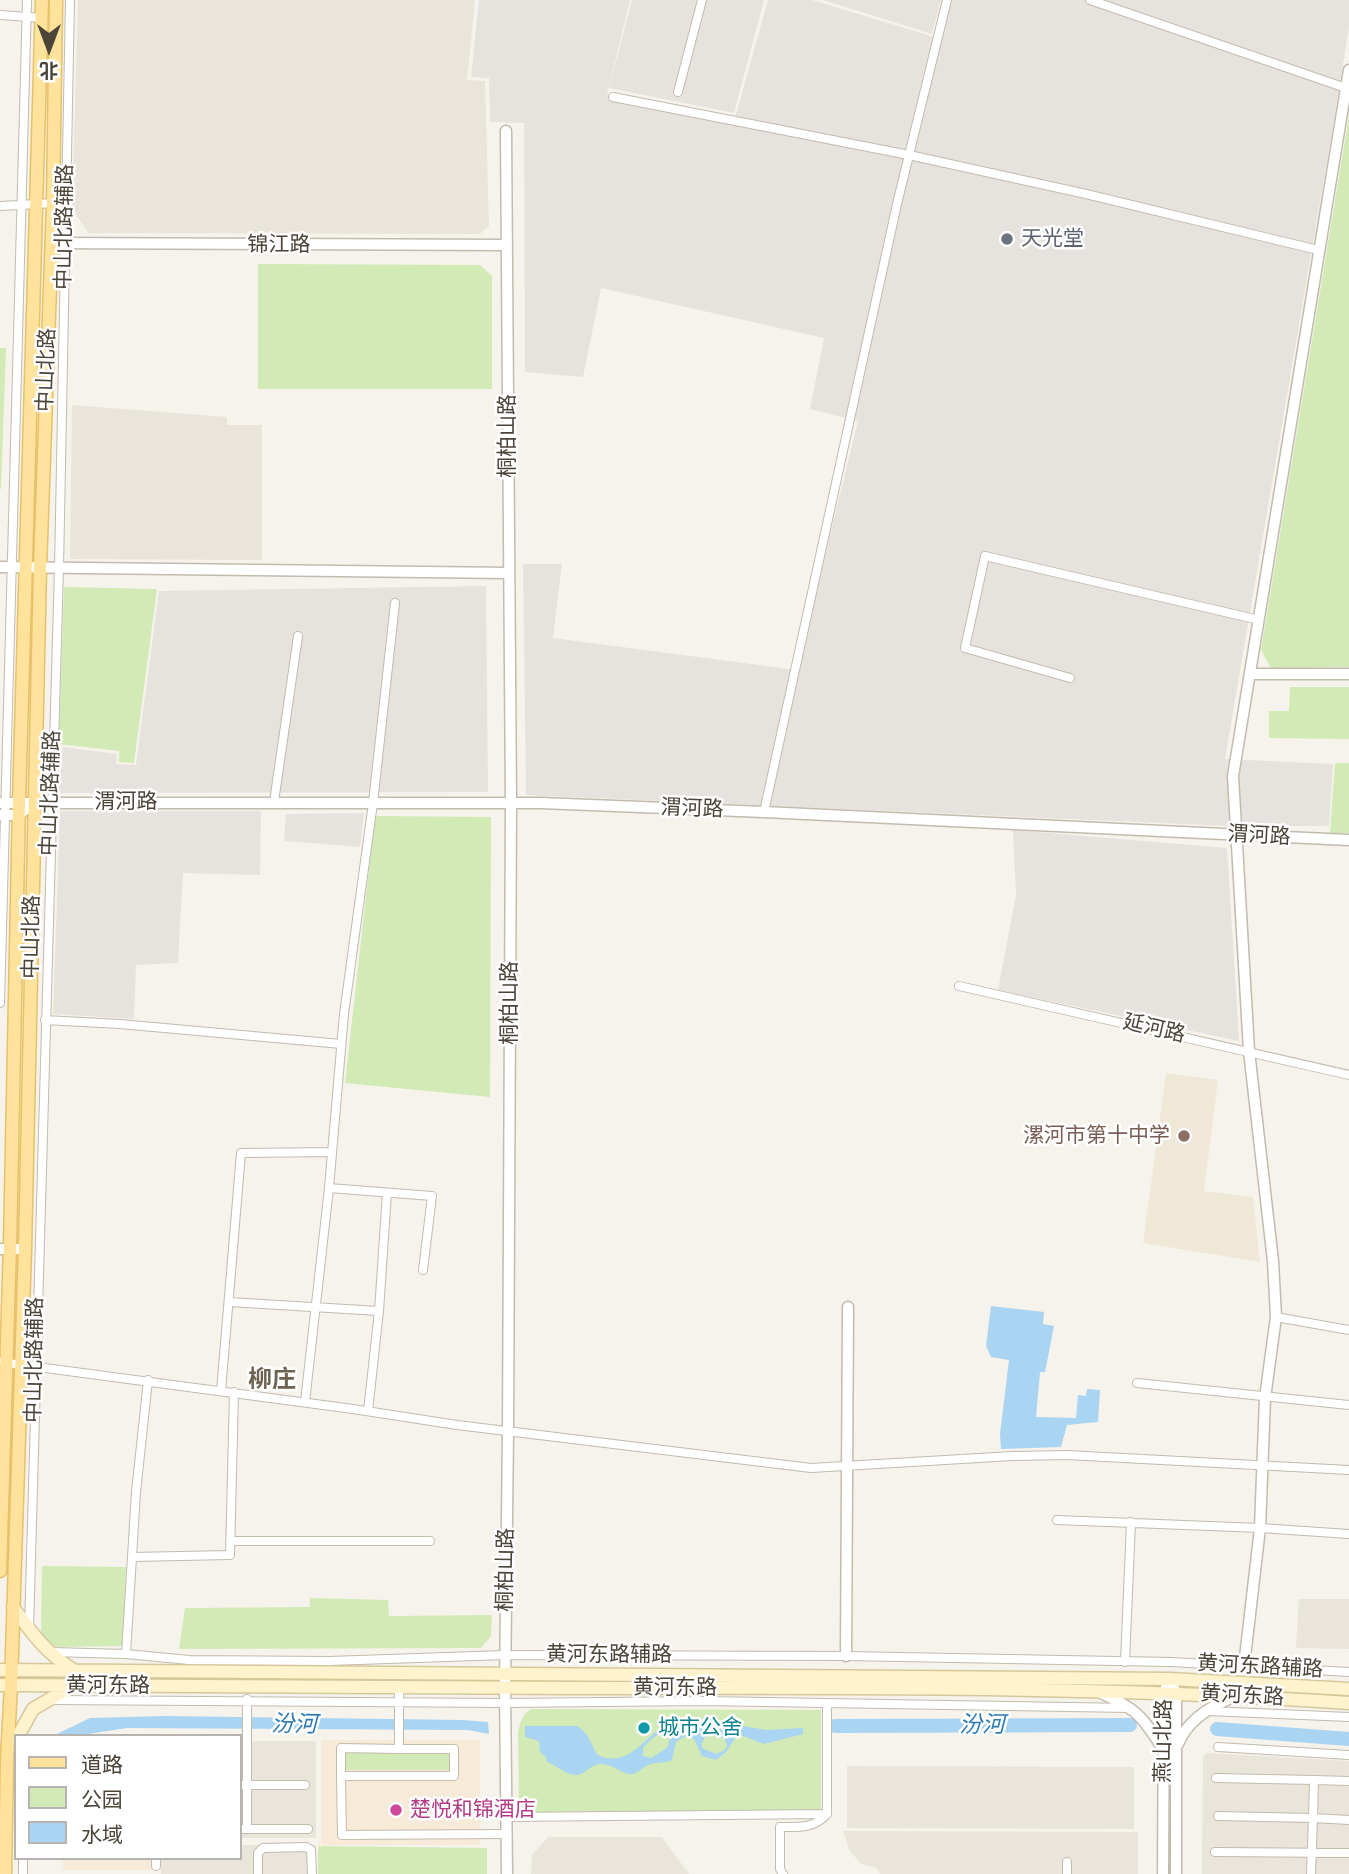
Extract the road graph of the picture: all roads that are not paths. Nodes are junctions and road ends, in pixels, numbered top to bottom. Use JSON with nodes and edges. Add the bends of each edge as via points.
{"nodes":[{"id":1,"x":27,"y":0,"type":"edge"},
{"id":2,"x":42,"y":0,"type":"edge"},
{"id":3,"x":56,"y":0,"type":"edge"},
{"id":4,"x":70,"y":0,"type":"edge"},
{"id":5,"x":702,"y":0,"type":"edge"},
{"id":6,"x":947,"y":0,"type":"edge"},
{"id":7,"x":1090,"y":0,"type":"edge"},
{"id":8,"x":0,"y":15,"type":"edge"},
{"id":9,"x":27,"y":17,"type":"junction"},
{"id":10,"x":41,"y":18,"type":"junction"},
{"id":11,"x":1349,"y":70,"type":"edge"},
{"id":12,"x":1346,"y":88,"type":"junction"},
{"id":13,"x":678,"y":92,"type":"dead end"},
{"id":14,"x":613,"y":97,"type":"dead end"},
{"id":15,"x":506,"y":131,"type":"dead end"},
{"id":16,"x":909,"y":155,"type":"junction"},
{"id":17,"x":22,"y":203,"type":"junction"},
{"id":18,"x":36,"y":203,"type":"junction"},
{"id":19,"x":59,"y":203,"type":"junction"},
{"id":20,"x":0,"y":206,"type":"edge"},
{"id":21,"x":51,"y":243,"type":"junction"},
{"id":22,"x":65,"y":244,"type":"junction"},
{"id":23,"x":507,"y":244,"type":"junction"},
{"id":24,"x":1318,"y":250,"type":"junction"},
{"id":25,"x":0,"y":567,"type":"edge"},
{"id":26,"x":19,"y":568,"type":"junction"},
{"id":27,"x":40,"y":568,"type":"junction"},
{"id":28,"x":58,"y":568,"type":"junction"},
{"id":29,"x":509,"y":573,"type":"junction"},
{"id":30,"x":395,"y":603,"type":"dead end"},
{"id":31,"x":1259,"y":620,"type":"junction"},
{"id":32,"x":298,"y":636,"type":"dead end"},
{"id":33,"x":1250,"y":674,"type":"junction"},
{"id":34,"x":1349,"y":674,"type":"edge"},
{"id":35,"x":1070,"y":678,"type":"dead end"},
{"id":36,"x":35,"y":802,"type":"junction"},
{"id":37,"x":274,"y":802,"type":"junction"},
{"id":38,"x":51,"y":803,"type":"junction"},
{"id":39,"x":373,"y":803,"type":"junction"},
{"id":40,"x":511,"y":803,"type":"junction"},
{"id":41,"x":8,"y":809,"type":"edge"},
{"id":42,"x":764,"y":812,"type":"junction"},
{"id":43,"x":1236,"y":835,"type":"junction"},
{"id":44,"x":1349,"y":840,"type":"edge"},
{"id":45,"x":959,"y":986,"type":"dead end"},
{"id":46,"x":0,"y":1003,"type":"edge"},
{"id":47,"x":44,"y":1020,"type":"junction"},
{"id":48,"x":341,"y":1044,"type":"junction"},
{"id":49,"x":1249,"y":1051,"type":"junction"},
{"id":50,"x":1349,"y":1075,"type":"edge"},
{"id":51,"x":332,"y":1152,"type":"junction"},
{"id":52,"x":329,"y":1188,"type":"junction"},
{"id":53,"x":387,"y":1193,"type":"junction"},
{"id":54,"x":5,"y":1255,"type":"edge"},
{"id":55,"x":25,"y":1255,"type":"junction"},
{"id":56,"x":423,"y":1270,"type":"dead end"},
{"id":57,"x":229,"y":1302,"type":"junction"},
{"id":58,"x":316,"y":1307,"type":"junction"},
{"id":59,"x":848,"y":1307,"type":"dead end"},
{"id":60,"x":379,"y":1311,"type":"junction"},
{"id":61,"x":1276,"y":1317,"type":"junction"},
{"id":62,"x":1349,"y":1331,"type":"edge"},
{"id":63,"x":3,"y":1362,"type":"edge"},
{"id":64,"x":28,"y":1366,"type":"junction"},
{"id":65,"x":148,"y":1380,"type":"junction"},
{"id":66,"x":1137,"y":1383,"type":"dead end"},
{"id":67,"x":221,"y":1391,"type":"junction"},
{"id":68,"x":234,"y":1392,"type":"junction"},
{"id":69,"x":1265,"y":1398,"type":"junction"},
{"id":70,"x":305,"y":1402,"type":"junction"},
{"id":71,"x":1349,"y":1405,"type":"edge"},
{"id":72,"x":368,"y":1411,"type":"junction"},
{"id":73,"x":508,"y":1431,"type":"junction"},
{"id":74,"x":1262,"y":1465,"type":"junction"},
{"id":75,"x":847,"y":1466,"type":"junction"},
{"id":76,"x":1349,"y":1470,"type":"edge"},
{"id":77,"x":1057,"y":1520,"type":"dead end"},
{"id":78,"x":1131,"y":1522,"type":"junction"},
{"id":79,"x":1260,"y":1528,"type":"junction"},
{"id":80,"x":1349,"y":1534,"type":"edge"},
{"id":81,"x":230,"y":1541,"type":"junction"},
{"id":82,"x":430,"y":1541,"type":"dead end"},
{"id":83,"x":132,"y":1558,"type":"junction"},
{"id":84,"x":0,"y":1571,"type":"edge"},
{"id":85,"x":13,"y":1608,"type":"junction"},
{"id":86,"x":29,"y":1629,"type":"junction"},
{"id":87,"x":48,"y":1652,"type":"junction"},
{"id":88,"x":126,"y":1654,"type":"junction"},
{"id":89,"x":505,"y":1655,"type":"junction"},
{"id":90,"x":846,"y":1656,"type":"junction"},
{"id":91,"x":1125,"y":1662,"type":"junction"},
{"id":92,"x":1171,"y":1662,"type":"junction"},
{"id":93,"x":1244,"y":1666,"type":"junction"},
{"id":94,"x":6,"y":1670,"type":"edge"},
{"id":95,"x":76,"y":1671,"type":"junction"},
{"id":96,"x":1349,"y":1672,"type":"edge"},
{"id":97,"x":505,"y":1674,"type":"junction"},
{"id":98,"x":1170,"y":1679,"type":"junction"},
{"id":99,"x":6,"y":1685,"type":"edge"},
{"id":100,"x":73,"y":1686,"type":"junction"},
{"id":101,"x":247,"y":1687,"type":"junction"},
{"id":102,"x":399,"y":1688,"type":"junction"},
{"id":103,"x":505,"y":1688,"type":"junction"},
{"id":104,"x":1349,"y":1689,"type":"edge"},
{"id":105,"x":1096,"y":1691,"type":"junction"},
{"id":106,"x":1170,"y":1693,"type":"junction"},
{"id":107,"x":1239,"y":1695,"type":"junction"},
{"id":108,"x":45,"y":1700,"type":"junction"},
{"id":109,"x":247,"y":1701,"type":"junction"},
{"id":110,"x":399,"y":1702,"type":"junction"},
{"id":111,"x":505,"y":1703,"type":"junction"},
{"id":112,"x":1349,"y":1703,"type":"edge"},
{"id":113,"x":827,"y":1704,"type":"junction"},
{"id":114,"x":1133,"y":1708,"type":"junction"},
{"id":115,"x":1208,"y":1711,"type":"junction"},
{"id":116,"x":1349,"y":1717,"type":"edge"},
{"id":117,"x":20,"y":1734,"type":"edge"},
{"id":118,"x":14,"y":1746,"type":"edge"},
{"id":119,"x":1218,"y":1747,"type":"dead end"},
{"id":120,"x":400,"y":1749,"type":"junction"},
{"id":121,"x":1169,"y":1750,"type":"junction"},
{"id":122,"x":1349,"y":1755,"type":"edge"},
{"id":123,"x":6,"y":1760,"type":"junction"},
{"id":124,"x":341,"y":1776,"type":"junction"},
{"id":125,"x":1216,"y":1778,"type":"dead end"},
{"id":126,"x":1314,"y":1780,"type":"junction"},
{"id":127,"x":1349,"y":1781,"type":"edge"},
{"id":128,"x":243,"y":1785,"type":"edge"},
{"id":129,"x":305,"y":1785,"type":"dead end"},
{"id":130,"x":827,"y":1814,"type":"junction"},
{"id":131,"x":1218,"y":1816,"type":"dead end"},
{"id":132,"x":506,"y":1817,"type":"junction"},
{"id":133,"x":1313,"y":1818,"type":"junction"},
{"id":134,"x":1349,"y":1820,"type":"edge"},
{"id":135,"x":243,"y":1829,"type":"edge"},
{"id":136,"x":308,"y":1829,"type":"dead end"},
{"id":137,"x":506,"y":1834,"type":"junction"},
{"id":138,"x":1215,"y":1852,"type":"dead end"},
{"id":139,"x":1312,"y":1852,"type":"junction"},
{"id":140,"x":1349,"y":1853,"type":"edge"},
{"id":141,"x":1067,"y":1862,"type":"dead end"},
{"id":142,"x":5,"y":1874,"type":"edge"},
{"id":143,"x":258,"y":1874,"type":"edge"},
{"id":144,"x":312,"y":1874,"type":"edge"},
{"id":145,"x":507,"y":1874,"type":"edge"},
{"id":146,"x":783,"y":1874,"type":"edge"},
{"id":147,"x":1067,"y":1874,"type":"edge"},
{"id":148,"x":1163,"y":1874,"type":"edge"},
{"id":149,"x":1176,"y":1874,"type":"edge"},
{"id":150,"x":1311,"y":1874,"type":"edge"}],
"edges":[{"from":1,"to":9,"type":"street","name":"中山北路辅路"},
{"from":2,"to":10,"type":"main road","name":"中山北路"},
{"from":3,"to":19,"type":"main road","name":"中山北路"},
{"from":4,"to":19,"type":"street","name":"中山北路辅路"},
{"from":5,"to":13,"type":"street"},
{"from":6,"to":16,"type":"street"},
{"from":7,"to":12,"type":"street"},
{"from":8,"to":9,"type":"street"},
{"from":9,"to":10,"type":"street"},
{"from":9,"to":17,"type":"street","name":"中山北路辅路"},
{"from":10,"to":18,"type":"main road","name":"中山北路"},
{"from":11,"to":12,"type":"street"},
{"from":12,"to":24,"type":"street"},
{"from":14,"to":16,"type":"street"},
{"from":15,"to":23,"type":"street","name":"桐柏山路"},
{"from":16,"to":24,"type":"street"},
{"from":16,"to":42,"type":"street"},
{"from":17,"to":18,"type":"street"},
{"from":17,"to":20,"type":"street"},
{"from":17,"to":26,"type":"street","name":"中山北路辅路"},
{"from":18,"to":19,"type":"street"},
{"from":18,"to":26,"type":"main road","name":"中山北路"},
{"from":19,"to":21,"type":"main road","name":"中山北路"},
{"from":19,"to":22,"type":"street","name":"中山北路辅路"},
{"from":21,"to":22,"type":"street","name":"锦江路"},
{"from":21,"to":27,"type":"main road","name":"中山北路"},
{"from":22,"to":23,"type":"street","name":"锦江路"},
{"from":22,"to":28,"type":"street","name":"中山北路辅路"},
{"from":23,"to":29,"type":"street","name":"桐柏山路"},
{"from":24,"to":31,"type":"street"},
{"from":25,"to":26,"type":"street"},
{"from":26,"to":27,"type":"street"},
{"from":26,"to":41,"type":"main road","name":"中山北路"},
{"from":27,"to":28,"type":"street"},
{"from":27,"to":36,"type":"main road","name":"中山北路"},
{"from":28,"to":29,"type":"street"},
{"from":28,"to":38,"type":"street","name":"中山北路辅路"},
{"from":29,"to":40,"type":"street","name":"桐柏山路"},
{"from":30,"to":39,"type":"street"},
{"from":31,"to":33,"type":"street"},
{"from":31,"to":35,"type":"street","via":[[985,555],[965,648]]},
{"from":32,"to":37,"type":"street"},
{"from":33,"to":34,"type":"street"},
{"from":33,"to":43,"type":"street","via":[[1233,776]]},
{"from":36,"to":38,"type":"street","name":"渭河路"},
{"from":36,"to":41,"type":"street","name":"渭河路"},
{"from":36,"to":55,"type":"main road","name":"中山北路"},
{"from":37,"to":38,"type":"street","name":"渭河路"},
{"from":37,"to":39,"type":"street","name":"渭河路"},
{"from":38,"to":47,"type":"street","name":"中山北路辅路"},
{"from":39,"to":40,"type":"street","name":"渭河路"},
{"from":39,"to":48,"type":"street"},
{"from":40,"to":42,"type":"street","name":"渭河路"},
{"from":40,"to":73,"type":"street","name":"桐柏山路"},
{"from":41,"to":46,"type":"street"},
{"from":41,"to":54,"type":"main road","name":"中山北路"},
{"from":42,"to":43,"type":"street","name":"渭河路"},
{"from":43,"to":44,"type":"street","name":"渭河路"},
{"from":43,"to":49,"type":"street"},
{"from":45,"to":49,"type":"street","name":"延河路"},
{"from":47,"to":48,"type":"street"},
{"from":47,"to":64,"type":"street","name":"中山北路辅路"},
{"from":48,"to":51,"type":"street"},
{"from":49,"to":50,"type":"street","name":"延河路"},
{"from":49,"to":61,"type":"street"},
{"from":51,"to":52,"type":"street"},
{"from":51,"to":57,"type":"street","via":[[241,1153]]},
{"from":52,"to":53,"type":"street"},
{"from":52,"to":58,"type":"street"},
{"from":53,"to":56,"type":"street","via":[[432,1196]]},
{"from":53,"to":60,"type":"street"},
{"from":54,"to":55,"type":"street"},
{"from":54,"to":63,"type":"main road","name":"中山北路"},
{"from":55,"to":64,"type":"main road","name":"中山北路"},
{"from":57,"to":58,"type":"street"},
{"from":57,"to":67,"type":"street"},
{"from":58,"to":60,"type":"street"},
{"from":58,"to":70,"type":"street"},
{"from":59,"to":75,"type":"street"},
{"from":60,"to":72,"type":"street"},
{"from":61,"to":62,"type":"street"},
{"from":61,"to":69,"type":"street"},
{"from":63,"to":64,"type":"street"},
{"from":63,"to":84,"type":"main road","name":"中山北路"},
{"from":64,"to":65,"type":"street"},
{"from":64,"to":85,"type":"main road","name":"中山北路"},
{"from":64,"to":86,"type":"street","name":"中山北路辅路"},
{"from":65,"to":67,"type":"street"},
{"from":65,"to":83,"type":"street"},
{"from":66,"to":69,"type":"street"},
{"from":67,"to":68,"type":"street"},
{"from":68,"to":70,"type":"street"},
{"from":68,"to":81,"type":"street"},
{"from":69,"to":71,"type":"street"},
{"from":69,"to":74,"type":"street"},
{"from":70,"to":72,"type":"street"},
{"from":72,"to":73,"type":"street"},
{"from":73,"to":75,"type":"street","via":[[811,1468]]},
{"from":73,"to":89,"type":"street","name":"桐柏山路"},
{"from":74,"to":75,"type":"street","via":[[1067,1455]]},
{"from":74,"to":76,"type":"street"},
{"from":74,"to":79,"type":"street"},
{"from":75,"to":90,"type":"street"},
{"from":77,"to":78,"type":"street"},
{"from":78,"to":79,"type":"street"},
{"from":78,"to":91,"type":"street"},
{"from":79,"to":80,"type":"street"},
{"from":79,"to":93,"type":"street"},
{"from":81,"to":82,"type":"street"},
{"from":81,"to":83,"type":"street","via":[[230,1555]]},
{"from":83,"to":88,"type":"street"},
{"from":85,"to":86,"type":"main road"},
{"from":85,"to":94,"type":"main road","name":"中山北路"},
{"from":86,"to":87,"type":"main road"},
{"from":87,"to":88,"type":"street","name":"黄河东路辅路"},
{"from":87,"to":95,"type":"main road"},
{"from":88,"to":89,"type":"street","name":"黄河东路辅路","via":[[189,1660],[315,1661]]},
{"from":89,"to":90,"type":"street","name":"黄河东路辅路"},
{"from":89,"to":97,"type":"street","name":"桐柏山路"},
{"from":90,"to":91,"type":"street","name":"黄河东路辅路"},
{"from":91,"to":92,"type":"street","name":"黄河东路辅路"},
{"from":92,"to":93,"type":"street","name":"黄河东路辅路"},
{"from":92,"to":98,"type":"street","name":"黄河东路辅路"},
{"from":93,"to":96,"type":"street","name":"黄河东路辅路"},
{"from":94,"to":95,"type":"main road","name":"黄河东路"},
{"from":94,"to":99,"type":"main road","name":"中山北路"},
{"from":95,"to":97,"type":"main road","name":"黄河东路"},
{"from":97,"to":98,"type":"main road","name":"黄河东路"},
{"from":97,"to":103,"type":"street","name":"桐柏山路"},
{"from":98,"to":104,"type":"main road","name":"黄河东路"},
{"from":98,"to":106,"type":"street","name":"燕山北路"},
{"from":99,"to":100,"type":"main road","name":"黄河东路"},
{"from":99,"to":123,"type":"main road","name":"中山北路"},
{"from":100,"to":101,"type":"main road","name":"黄河东路"},
{"from":100,"to":108,"type":"main road"},
{"from":101,"to":102,"type":"main road","name":"黄河东路"},
{"from":101,"to":109,"type":"street"},
{"from":102,"to":103,"type":"main road","name":"黄河东路"},
{"from":102,"to":110,"type":"street"},
{"from":103,"to":105,"type":"main road","name":"黄河东路"},
{"from":103,"to":111,"type":"street","name":"桐柏山路"},
{"from":105,"to":106,"type":"main road","name":"黄河东路"},
{"from":105,"to":114,"type":"street"},
{"from":106,"to":107,"type":"main road","name":"黄河东路"},
{"from":106,"to":121,"type":"street","name":"燕山北路"},
{"from":107,"to":112,"type":"main road","name":"黄河东路"},
{"from":107,"to":115,"type":"street"},
{"from":108,"to":109,"type":"street"},
{"from":108,"to":117,"type":"main road","via":[[33,1709]]},
{"from":109,"to":110,"type":"street"},
{"from":109,"to":128,"type":"street"},
{"from":110,"to":111,"type":"street"},
{"from":110,"to":120,"type":"street"},
{"from":111,"to":113,"type":"street"},
{"from":111,"to":132,"type":"street","name":"桐柏山路"},
{"from":113,"to":114,"type":"street"},
{"from":113,"to":130,"type":"street"},
{"from":114,"to":121,"type":"street"},
{"from":115,"to":116,"type":"street"},
{"from":115,"to":121,"type":"street"},
{"from":118,"to":123,"type":"main road"},
{"from":119,"to":122,"type":"street"},
{"from":120,"to":124,"type":"street","via":[[341,1748]]},
{"from":120,"to":124,"type":"street","via":[[454,1749],[454,1776]]},
{"from":121,"to":148,"type":"street","name":"燕山北路"},
{"from":121,"to":149,"type":"street","name":"燕山北路"},
{"from":123,"to":142,"type":"main road","name":"中山北路"},
{"from":124,"to":137,"type":"street","via":[[342,1835]]},
{"from":125,"to":126,"type":"street"},
{"from":126,"to":127,"type":"street"},
{"from":126,"to":133,"type":"street"},
{"from":128,"to":129,"type":"street"},
{"from":128,"to":135,"type":"street"},
{"from":130,"to":132,"type":"street"},
{"from":130,"to":146,"type":"street","via":[[820,1823],[780,1827]]},
{"from":131,"to":133,"type":"street"},
{"from":132,"to":137,"type":"street","name":"桐柏山路"},
{"from":133,"to":134,"type":"street"},
{"from":133,"to":139,"type":"street"},
{"from":135,"to":136,"type":"street"},
{"from":137,"to":145,"type":"street","name":"桐柏山路"},
{"from":138,"to":139,"type":"street"},
{"from":139,"to":140,"type":"street"},
{"from":139,"to":150,"type":"street"},
{"from":141,"to":147,"type":"street"},
{"from":143,"to":144,"type":"street","via":[[262,1847],[311,1850]]}]}
